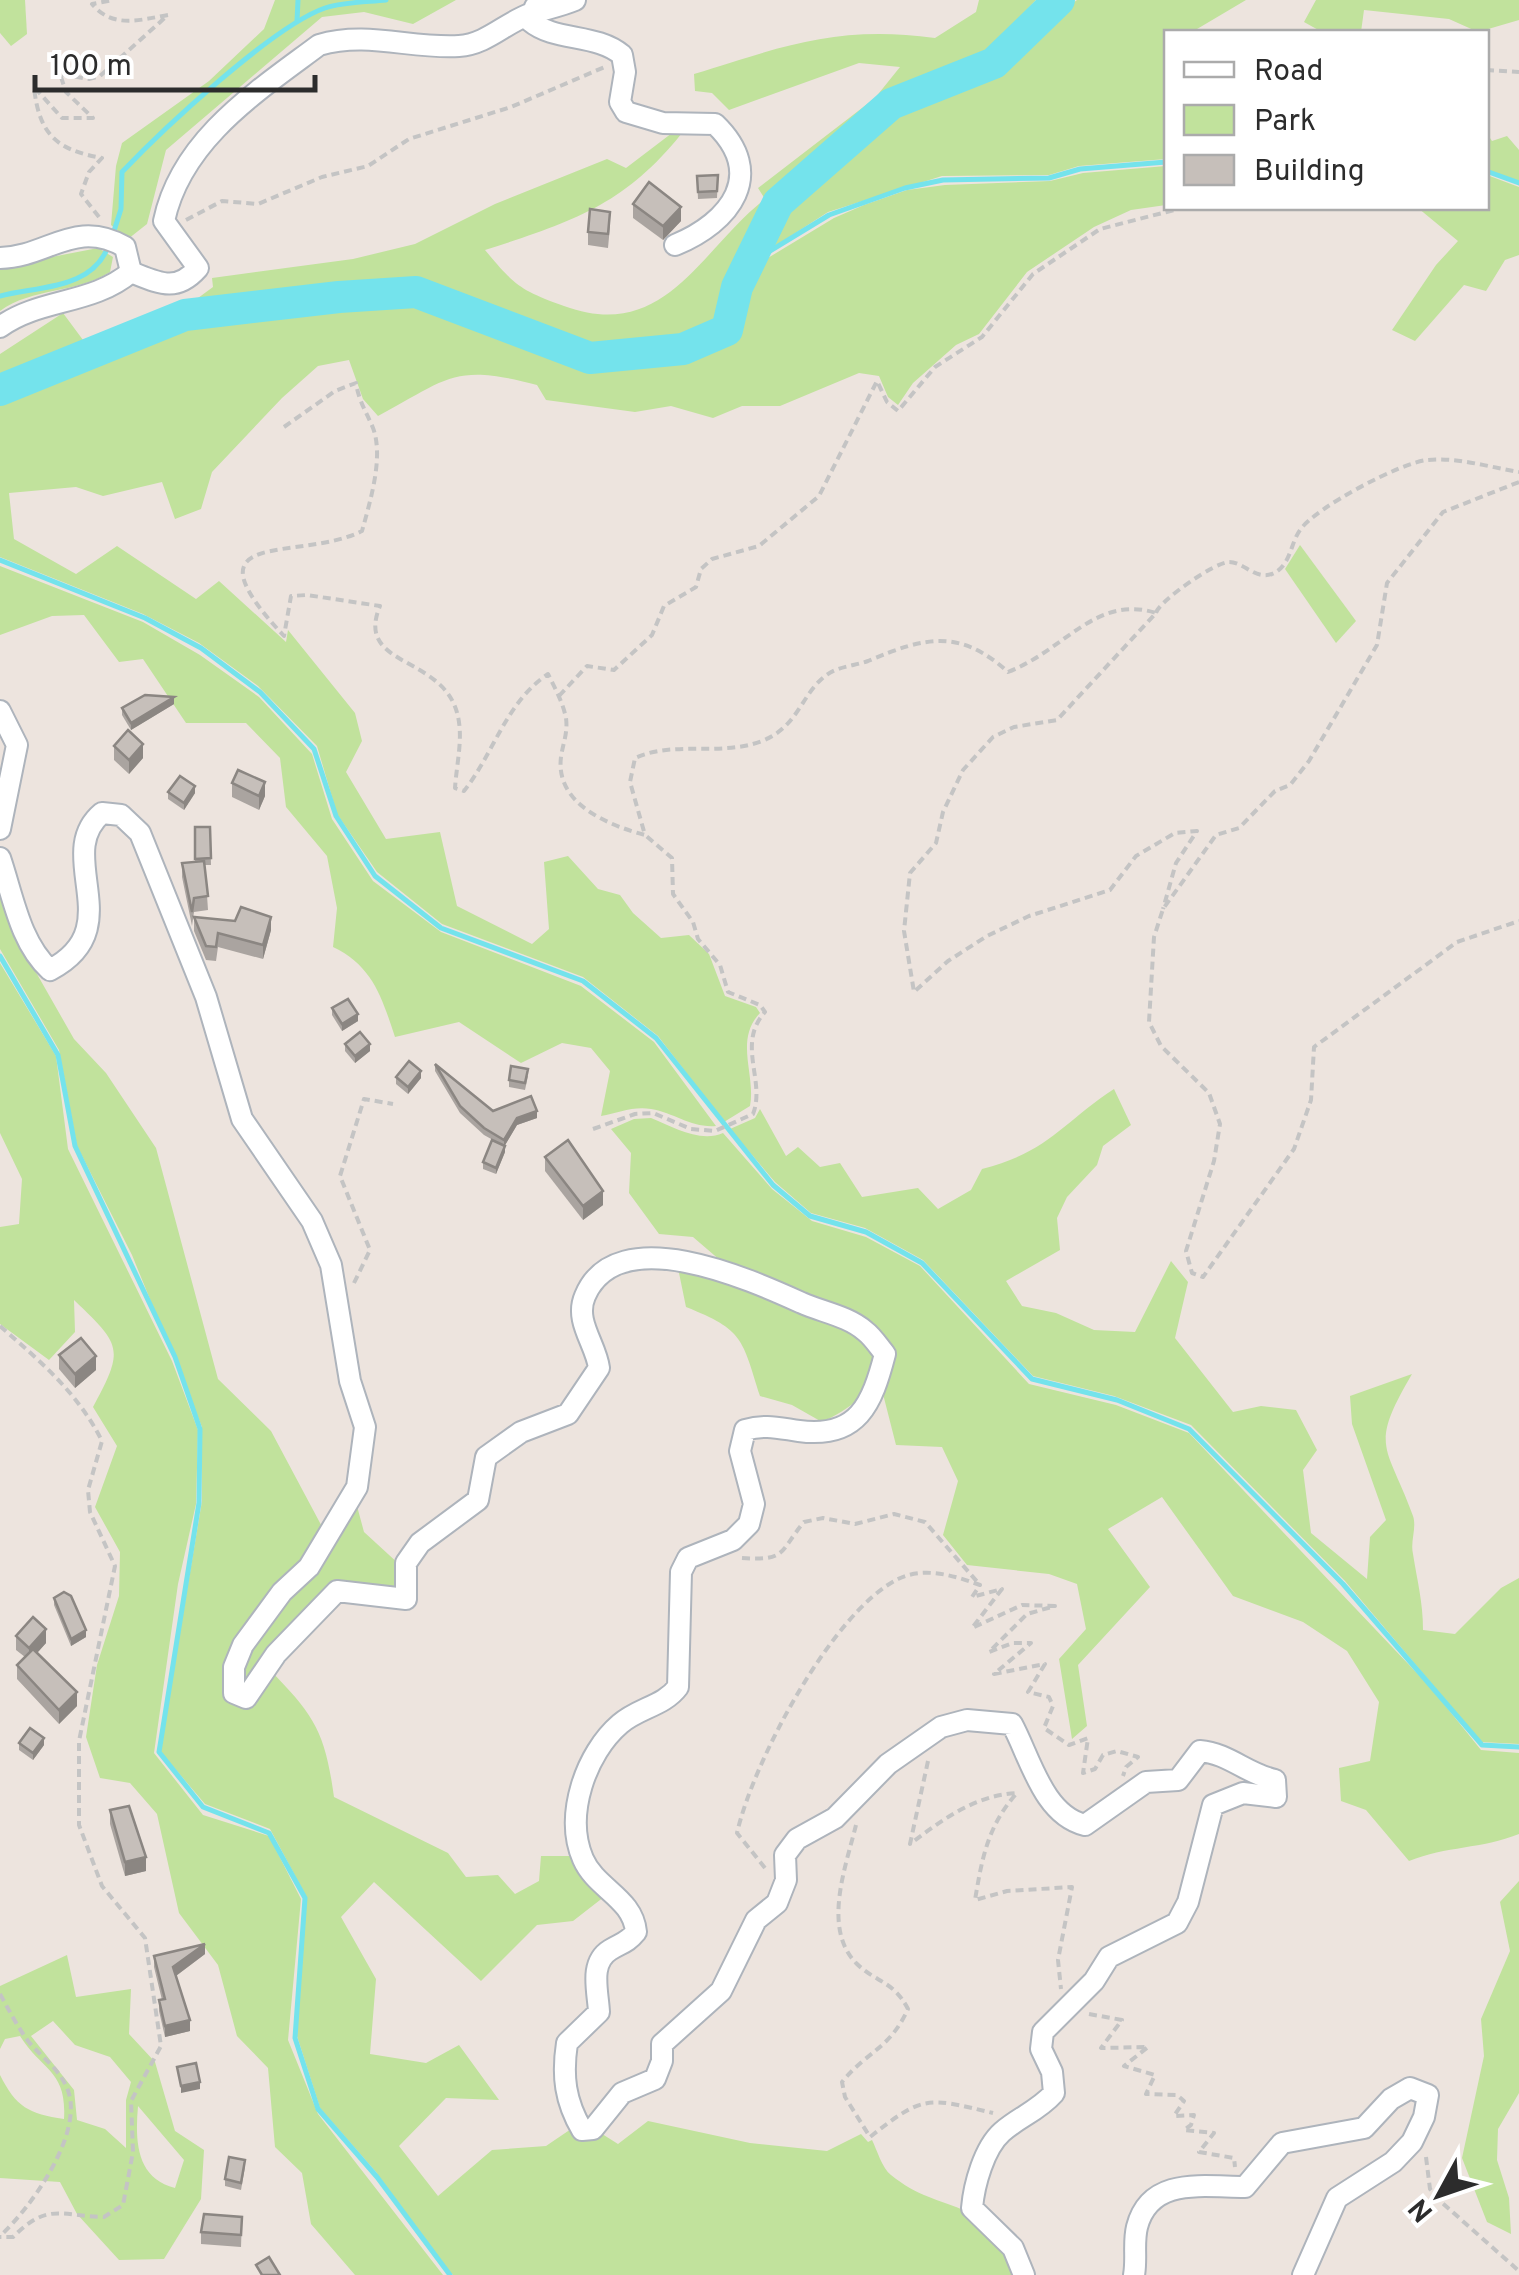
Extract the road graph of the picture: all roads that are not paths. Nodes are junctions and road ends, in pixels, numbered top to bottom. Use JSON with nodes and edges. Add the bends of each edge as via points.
{"nodes":[{"id":1,"x":576,"y":0,"type":"edge"},
{"id":2,"x":535,"y":7,"type":"edge"},
{"id":3,"x":676,"y":245,"type":"dead end"},
{"id":4,"x":0,"y":258,"type":"edge"},
{"id":5,"x":132,"y":272,"type":"junction"},
{"id":6,"x":0,"y":327,"type":"edge"},
{"id":7,"x":0,"y":711,"type":"edge"},
{"id":8,"x":0,"y":829,"type":"edge"},
{"id":9,"x":0,"y":858,"type":"edge"},
{"id":10,"x":1024,"y":2275,"type":"edge"},
{"id":11,"x":1134,"y":2275,"type":"edge"},
{"id":12,"x":1303,"y":2275,"type":"edge"}],
"edges":[{"from":1,"to":2,"type":"street"},
{"from":2,"to":3,"type":"street","via":[[530,22],[538,28],[589,38],[622,55],[620,102],[626,112],[663,123],[715,124],[731,140],[740,185],[732,202],[712,226]]},
{"from":2,"to":5,"type":"street","via":[[492,36],[462,46],[386,38],[318,45],[208,135],[176,179],[164,221],[198,268],[170,286]]},
{"from":4,"to":5,"type":"street","via":[[105,236],[125,247]]},
{"from":5,"to":6,"type":"street","via":[[66,304],[20,312]]},
{"from":7,"to":8,"type":"street","via":[[17,745]]},
{"from":9,"to":10,"type":"street","via":[[23,929],[36,958],[50,970],[90,927],[87,825],[102,813],[121,814],[140,833],[206,997],[242,1119],[312,1221],[331,1265],[350,1381],[365,1427],[357,1487],[310,1567],[282,1592],[244,1645],[234,1667],[234,1693],[246,1698],[276,1654],[337,1591],[406,1599],[406,1563],[420,1543],[478,1500],[486,1457],[521,1432],[568,1414],[599,1368],[596,1346],[582,1325],[584,1297],[604,1270],[635,1259],[692,1263],[865,1330],[885,1354],[870,1404],[848,1426],[820,1434],[765,1424],[745,1430],[740,1451],[754,1504],[749,1524],[733,1540],[688,1558],[681,1572],[678,1687],[670,1698],[622,1722],[587,1766],[578,1828],[583,1858],[634,1914],[636,1932],[597,1965],[599,2012],[567,2043],[565,2087],[582,2130],[593,2130],[622,2094],[655,2079],[662,2044],[721,1991],[756,1920],[776,1903],[786,1880],[785,1856],[797,1839],[836,1818],[888,1764],[941,1726],[991,1719],[1012,1724],[1043,1788],[1071,1822],[1085,1825],[1146,1782],[1178,1780],[1200,1750],[1274,1780],[1276,1798],[1243,1793],[1213,1805],[1177,1923],[1109,1957],[1042,2032],[1054,2093],[998,2135],[974,2187],[972,2208],[1014,2248]]},
{"from":11,"to":12,"type":"street","via":[[1137,2226],[1162,2191],[1190,2184],[1245,2187],[1282,2143],[1364,2128],[1410,2088],[1428,2095],[1412,2142],[1336,2198]]}]}
